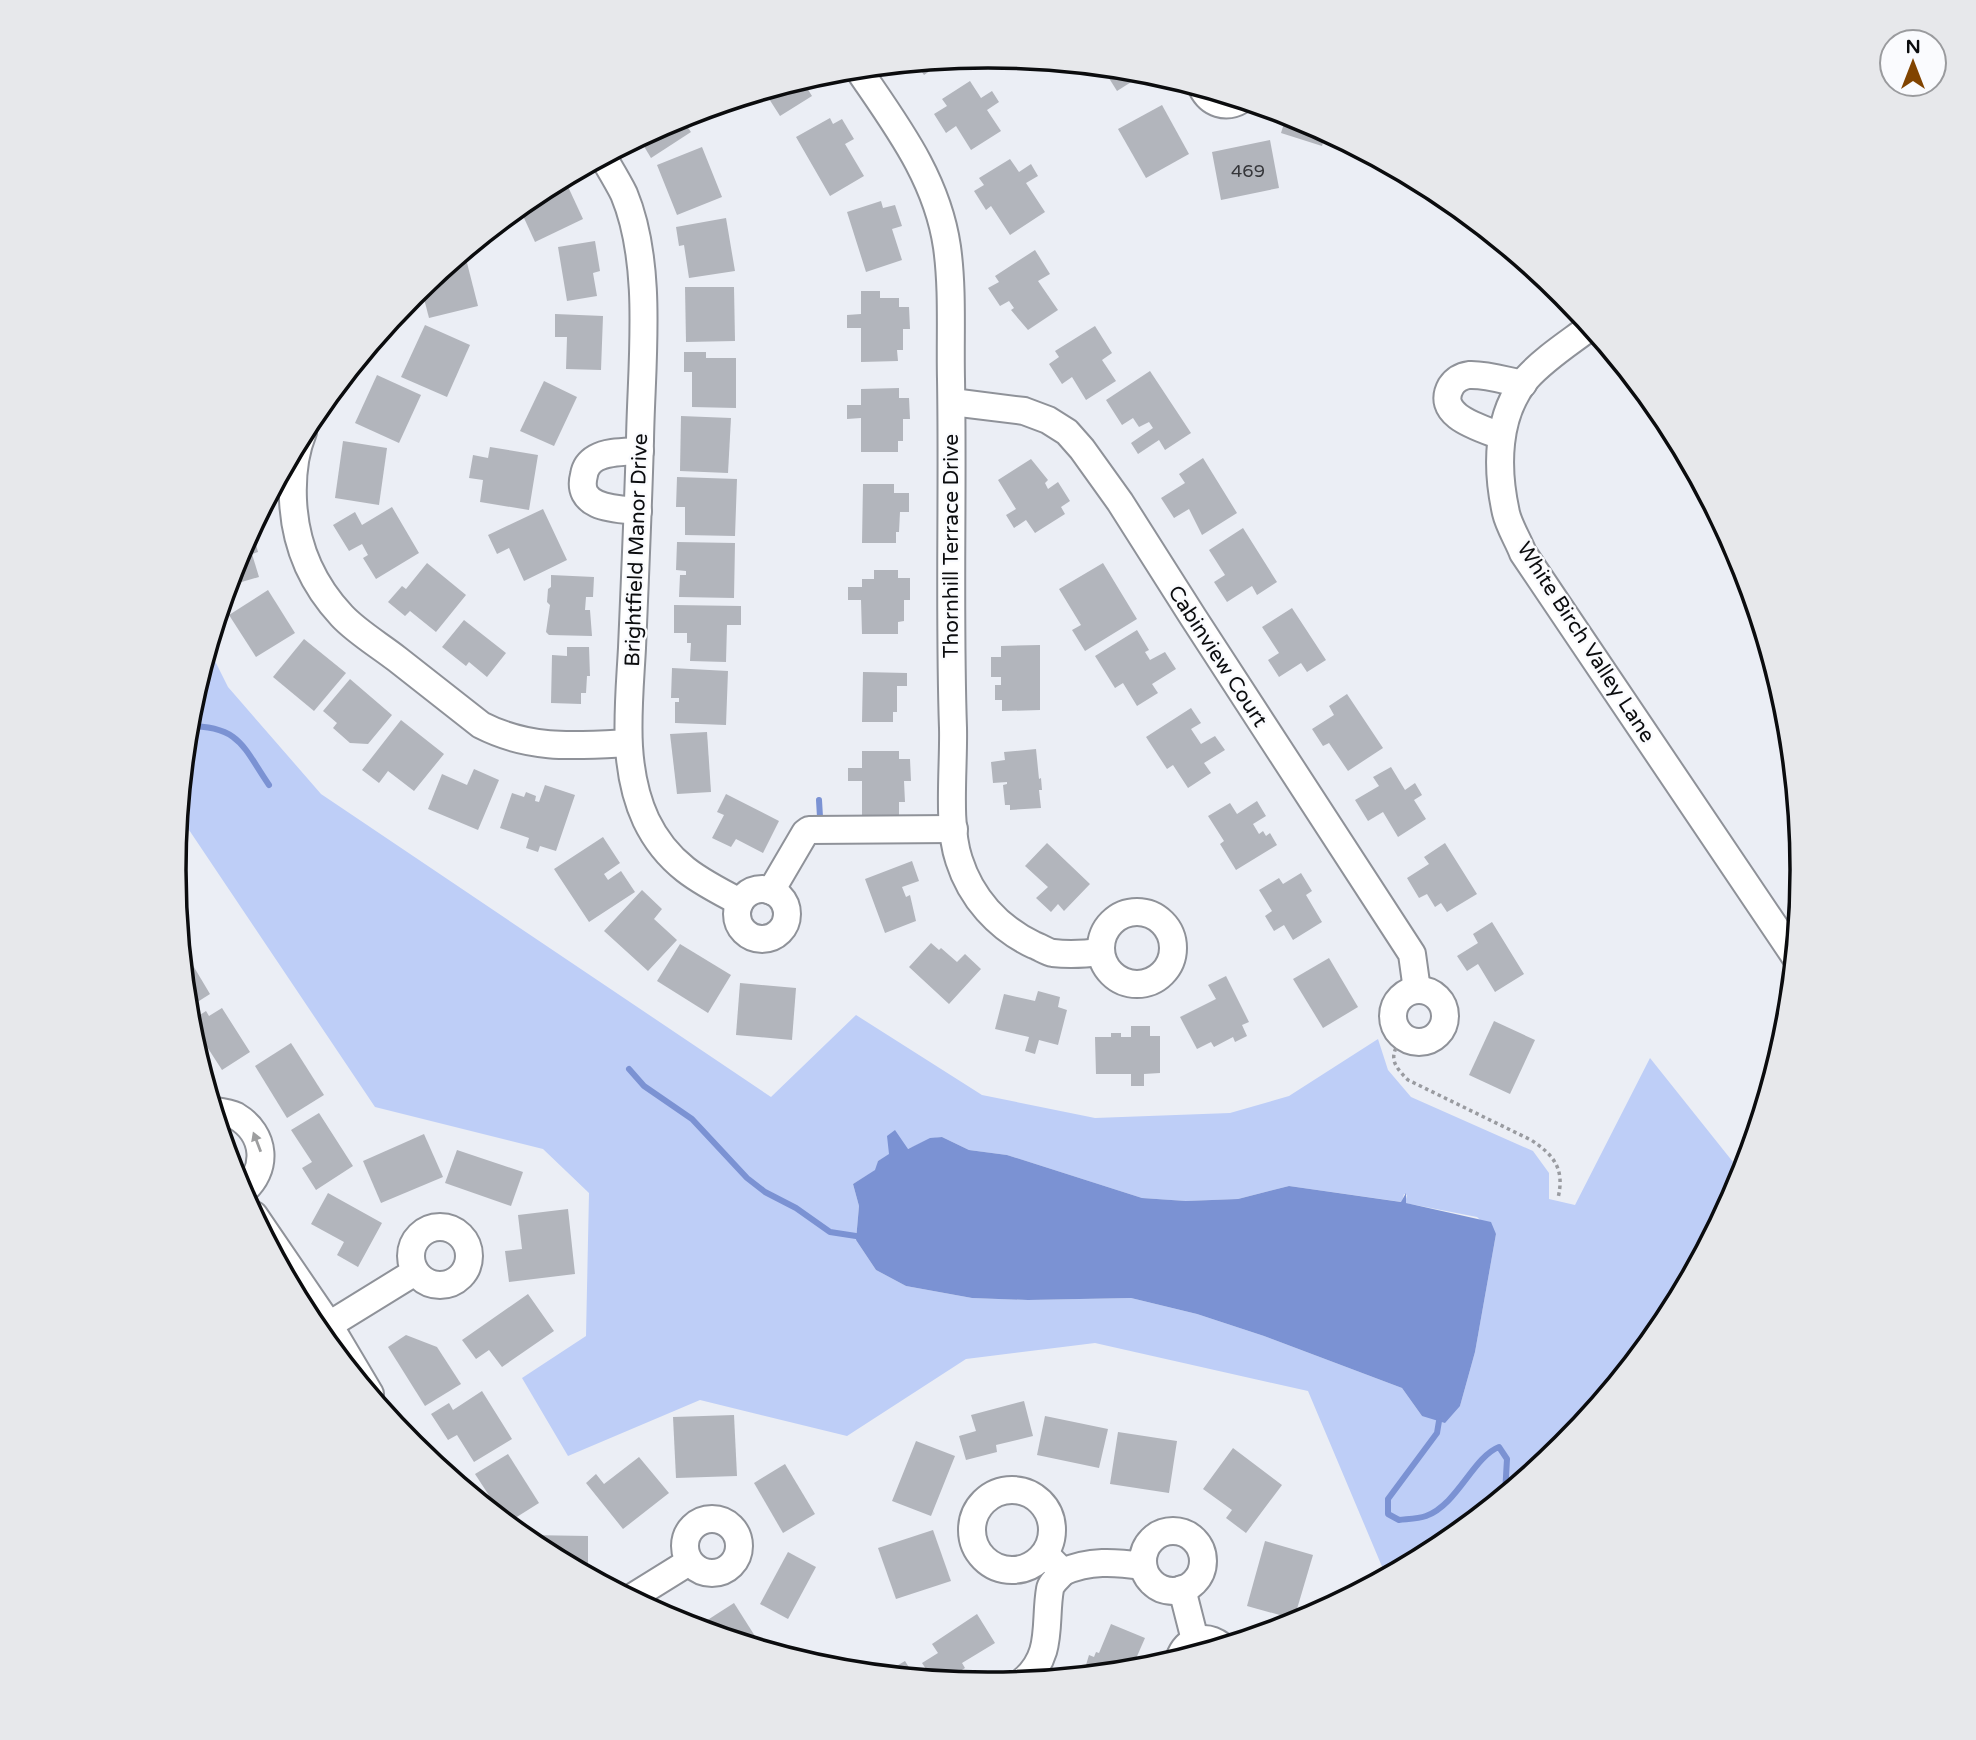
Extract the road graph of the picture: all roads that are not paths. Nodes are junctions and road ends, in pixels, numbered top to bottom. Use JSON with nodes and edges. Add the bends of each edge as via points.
{"nodes":[{"id":1,"x":864,"y":78,"type":"edge"},
{"id":2,"x":607,"y":165,"type":"edge"},
{"id":3,"x":1583,"y":332,"type":"edge"},
{"id":4,"x":1523,"y":384,"type":"junction"},
{"id":5,"x":952,"y":402,"type":"junction"},
{"id":6,"x":1501,"y":436,"type":"junction"},
{"id":7,"x":640,"y":451,"type":"junction"},
{"id":8,"x":293,"y":470,"type":"edge"},
{"id":9,"x":638,"y":511,"type":"junction"},
{"id":10,"x":628,"y":743,"type":"junction"},
{"id":11,"x":954,"y":829,"type":"junction"},
{"id":12,"x":771,"y":891,"type":"junction"},
{"id":13,"x":740,"y":902,"type":"junction"},
{"id":14,"x":1786,"y":943,"type":"edge"},
{"id":15,"x":1101,"y":953,"type":"dead end"},
{"id":16,"x":1417,"y":990,"type":"junction"},
{"id":17,"x":224,"y":1113,"type":"edge"},
{"id":18,"x":249,"y":1182,"type":"edge"},
{"id":19,"x":415,"y":1272,"type":"dead end"},
{"id":20,"x":310,"y":1298,"type":"edge"},
{"id":21,"x":329,"y":1325,"type":"junction"},
{"id":22,"x":333,"y":1331,"type":"edge"},
{"id":23,"x":690,"y":1562,"type":"dead end"},
{"id":24,"x":1143,"y":1566,"type":"junction"},
{"id":25,"x":1182,"y":1589,"type":"junction"},
{"id":26,"x":640,"y":1592,"type":"edge"},
{"id":27,"x":1210,"y":1640,"type":"edge"},
{"id":28,"x":1188,"y":1641,"type":"edge"},
{"id":29,"x":1031,"y":1670,"type":"edge"}],
"edges":[{"from":1,"to":5,"type":"street","name":"Thornhill Terrace Drive","via":[[913,150],[939,209],[950,285]]},
{"from":2,"to":7,"type":"street","name":"Brightfield Manor Drive","via":[[624,195],[643,283]]},
{"from":3,"to":4,"type":"street","name":"White Birch Valley Lane"},
{"from":4,"to":6,"type":"street","name":"White Birch Valley Lane","via":[[1510,404]]},
{"from":4,"to":6,"type":"street","via":[[1471,375],[1450,387],[1453,413]]},
{"from":5,"to":11,"type":"street","name":"Thornhill Terrace Drive"},
{"from":5,"to":16,"type":"street","name":"Cabinview Court","via":[[1024,411],[1067,432],[1083,449],[1412,954]]},
{"from":6,"to":14,"type":"street","name":"White Birch Valley Lane","via":[[1500,474],[1507,515],[1523,553]]},
{"from":7,"to":9,"type":"street","name":"Brightfield Manor Drive"},
{"from":7,"to":9,"type":"street","via":[[597,457],[584,471],[582,481],[596,505]]},
{"from":8,"to":10,"type":"street","via":[[294,518],[303,554],[321,589],[343,617],[481,725],[502,736],[557,747]]},
{"from":9,"to":10,"type":"street","name":"Brightfield Manor Drive"},
{"from":10,"to":13,"type":"street","name":"Brightfield Manor Drive","via":[[635,792],[663,845],[695,879]]},
{"from":11,"to":12,"type":"street","via":[[809,830]]},
{"from":11,"to":15,"type":"street","name":"Thornhill Terrace Drive","via":[[958,858],[968,882],[987,911],[1014,935],[1051,953]]},
{"from":12,"to":13,"type":"street","via":[[750,892]]},
{"from":12,"to":13,"type":"street","via":[[784,902],[787,919],[770,938],[753,938],[740,927]]},
{"from":16,"to":16,"type":"street","via":[[1402,997],[1393,1011],[1395,1027],[1415,1042],[1438,1033],[1444,1009],[1433,995]]},
{"from":18,"to":17,"type":"street","one_way":true,"via":[[261,1164],[261,1148],[251,1128]]},
{"from":19,"to":21,"type":"street"},
{"from":20,"to":21,"type":"street"},
{"from":21,"to":22,"type":"street"},
{"from":23,"to":26,"type":"street"},
{"from":24,"to":25,"type":"street","via":[[1160,1588]]},
{"from":24,"to":25,"type":"street","via":[[1151,1541],[1167,1532],[1185,1534],[1199,1547],[1203,1565],[1194,1582]]},
{"from":24,"to":29,"type":"street","via":[[1054,1563],[1047,1644]]},
{"from":25,"to":28,"type":"street"},
{"from":27,"to":28,"type":"street"}]}
